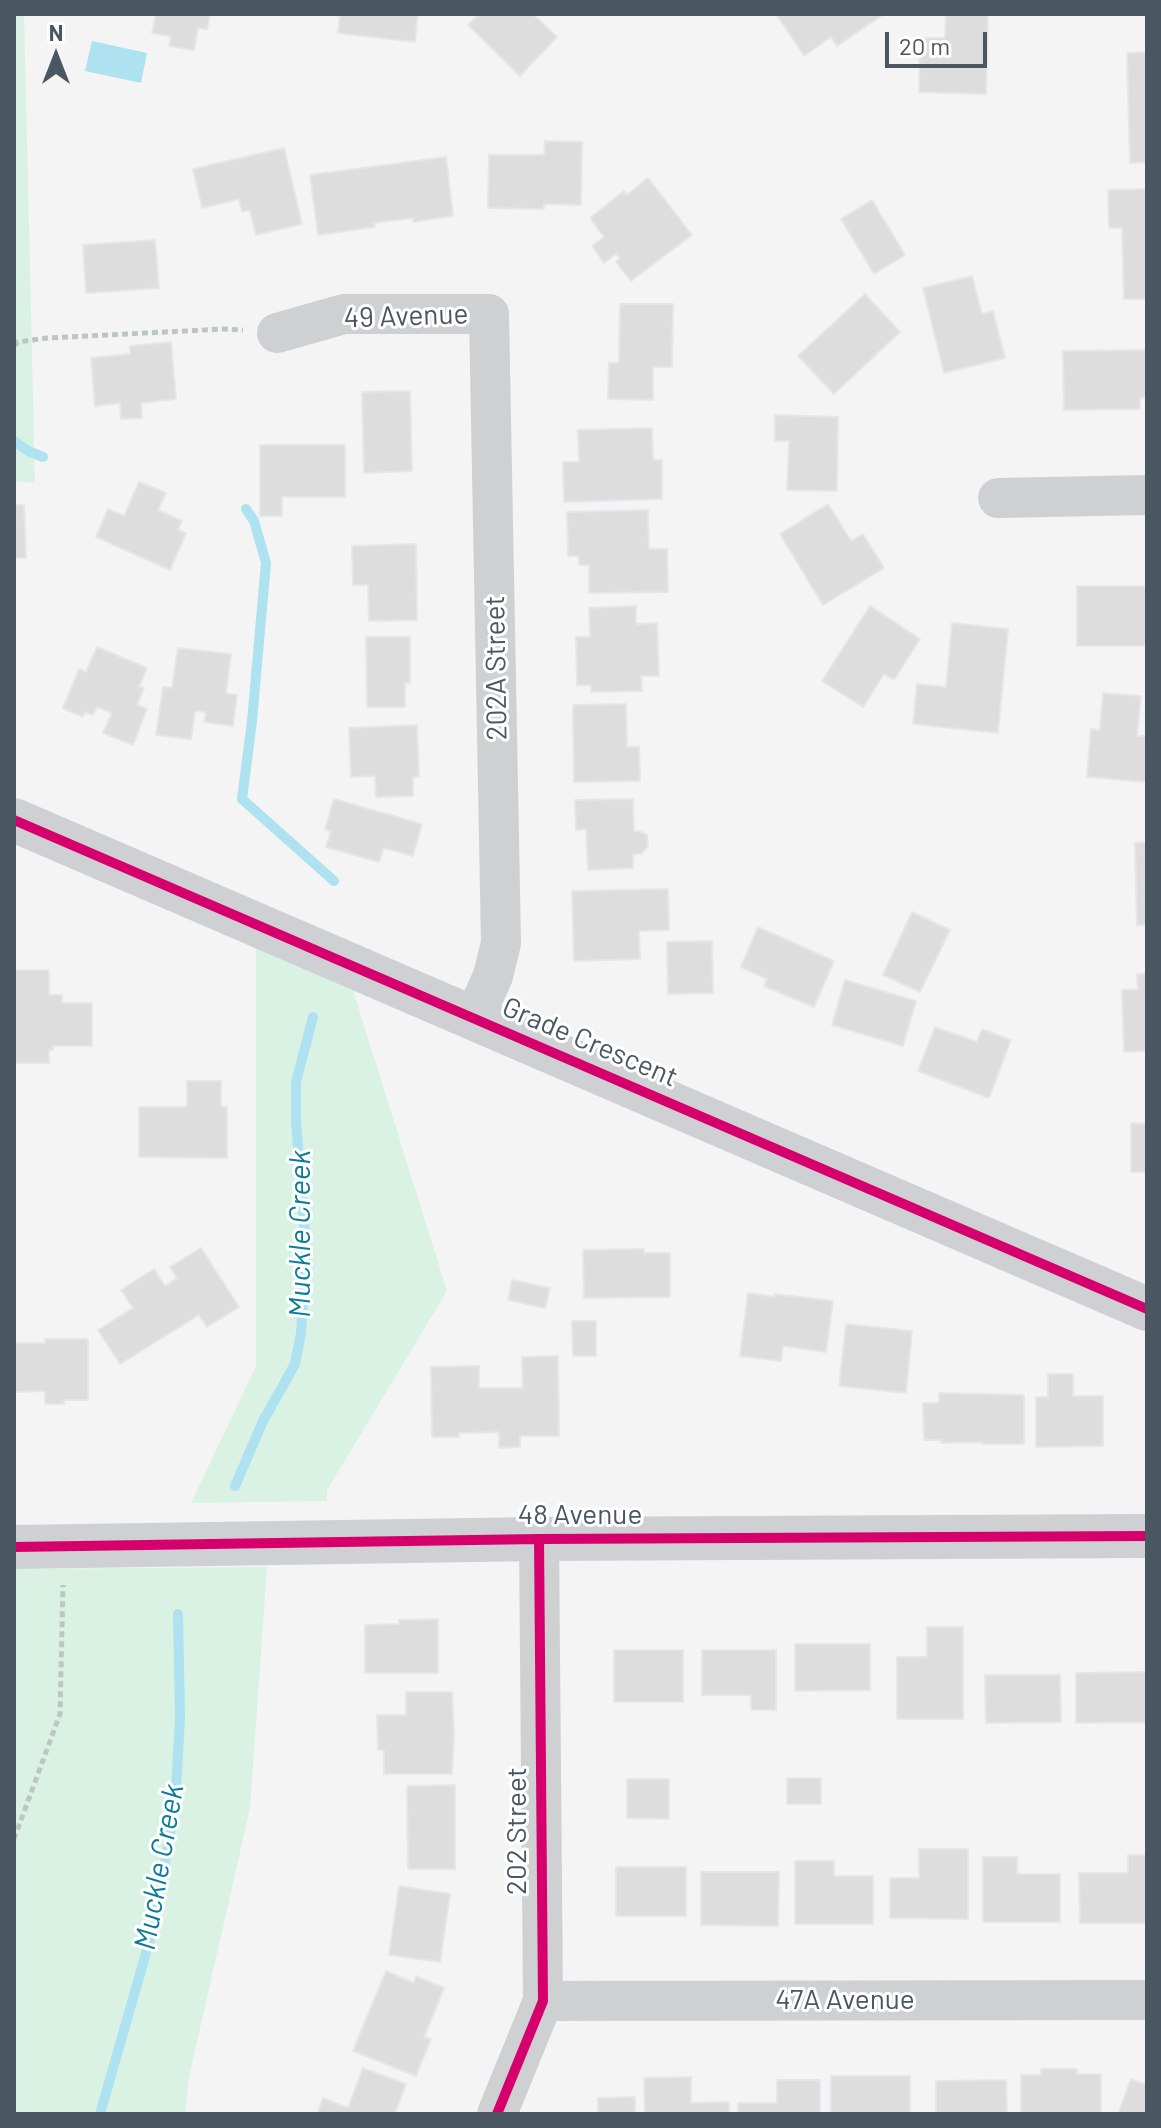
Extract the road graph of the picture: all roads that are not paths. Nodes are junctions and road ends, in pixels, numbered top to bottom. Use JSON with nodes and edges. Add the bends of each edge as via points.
{"nodes":[{"id":1,"x":489,"y":314,"type":"joint"},
{"id":2,"x":277,"y":333,"type":"road end"},
{"id":3,"x":1147,"y":495,"type":"edge"},
{"id":4,"x":998,"y":498,"type":"dead end"},
{"id":5,"x":14,"y":820,"type":"edge"},
{"id":6,"x":474,"y":1018,"type":"junction"},
{"id":7,"x":1147,"y":1309,"type":"edge"},
{"id":8,"x":1147,"y":1536,"type":"edge"},
{"id":9,"x":539,"y":1539,"type":"junction"},
{"id":10,"x":14,"y":1547,"type":"edge"},
{"id":11,"x":1147,"y":2000,"type":"edge"},
{"id":12,"x":543,"y":2001,"type":"junction"},
{"id":13,"x":497,"y":2114,"type":"edge"}],
"edges":[{"from":1,"to":2,"type":"street","name":"49 Avenue","via":[[344,314]]},
{"from":1,"to":6,"type":"street","name":"202A Street","via":[[501,943]]},
{"from":3,"to":4,"type":"street"},
{"from":5,"to":6,"type":"street","name":"Grade Crescent"},
{"from":6,"to":7,"type":"street","name":"Grade Crescent"},
{"from":8,"to":9,"type":"street","name":"48 Avenue"},
{"from":9,"to":10,"type":"street","name":"48 Avenue"},
{"from":9,"to":12,"type":"street","name":"202 Street"},
{"from":11,"to":12,"type":"street","name":"47A Avenue"},
{"from":12,"to":13,"type":"street","name":"202 Street"}]}
